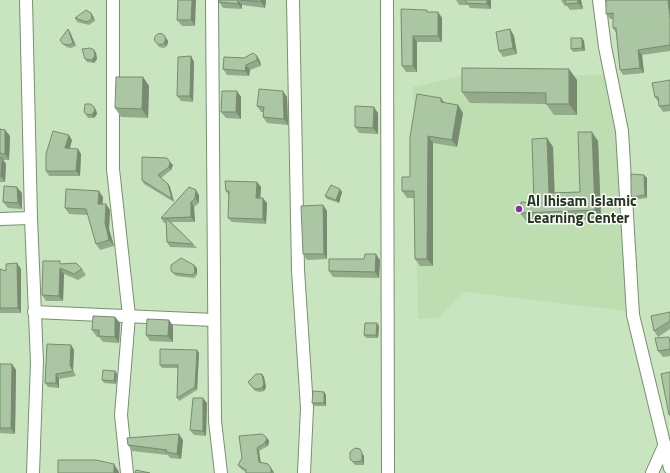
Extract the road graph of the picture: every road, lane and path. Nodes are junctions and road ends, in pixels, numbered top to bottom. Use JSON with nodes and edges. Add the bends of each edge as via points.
{"nodes":[{"id":1,"x":26,"y":0,"type":"edge"},
{"id":2,"x":113,"y":0,"type":"edge"},
{"id":3,"x":212,"y":0,"type":"edge"},
{"id":4,"x":292,"y":0,"type":"edge"},
{"id":5,"x":387,"y":0,"type":"edge"},
{"id":6,"x":599,"y":0,"type":"edge"},
{"id":7,"x":31,"y":218,"type":"junction"},
{"id":8,"x":0,"y":219,"type":"edge"},
{"id":9,"x":34,"y":312,"type":"junction"},
{"id":10,"x":129,"y":316,"type":"junction"},
{"id":11,"x":214,"y":320,"type":"junction"},
{"id":12,"x":664,"y":446,"type":"junction"},
{"id":13,"x":670,"y":468,"type":"edge"},
{"id":14,"x":33,"y":473,"type":"edge"},
{"id":15,"x":127,"y":473,"type":"edge"},
{"id":16,"x":221,"y":473,"type":"edge"},
{"id":17,"x":304,"y":473,"type":"edge"},
{"id":18,"x":388,"y":473,"type":"edge"},
{"id":19,"x":652,"y":473,"type":"edge"}],
"edges":[{"from":1,"to":7,"type":"street"},
{"from":2,"to":10,"type":"street","via":[[113,169]]},
{"from":3,"to":11,"type":"street"},
{"from":4,"to":17,"type":"street","via":[[298,270],[307,408]]},
{"from":5,"to":18,"type":"street"},
{"from":6,"to":12,"type":"street","via":[[605,47],[622,131],[633,315]]},
{"from":7,"to":8,"type":"street"},
{"from":7,"to":9,"type":"street"},
{"from":9,"to":10,"type":"street"},
{"from":9,"to":14,"type":"street","via":[[36,362]]},
{"from":10,"to":11,"type":"street"},
{"from":10,"to":15,"type":"street","via":[[121,415]]},
{"from":11,"to":16,"type":"street","via":[[215,421]]},
{"from":12,"to":13,"type":"street"},
{"from":12,"to":19,"type":"street"}]}
